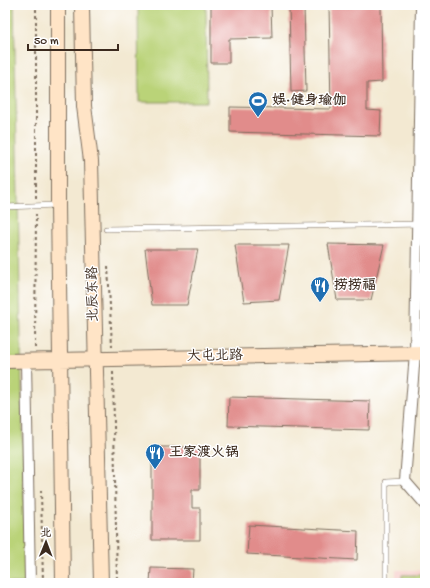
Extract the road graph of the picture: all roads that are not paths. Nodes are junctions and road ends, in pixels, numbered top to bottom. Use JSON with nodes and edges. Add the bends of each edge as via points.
{"nodes":[{"id":1,"x":58,"y":5,"type":"edge"},
{"id":2,"x":82,"y":5,"type":"edge"},
{"id":3,"x":421,"y":5,"type":"edge"},
{"id":4,"x":423,"y":65,"type":"edge"},
{"id":5,"x":58,"y":205,"type":"junction"},
{"id":6,"x":5,"y":207,"type":"edge"},
{"id":7,"x":421,"y":224,"type":"edge"},
{"id":8,"x":106,"y":229,"type":"dead end"},
{"id":9,"x":420,"y":353,"type":"edge"},
{"id":10,"x":60,"y":359,"type":"junction"},
{"id":11,"x":95,"y":359,"type":"junction"},
{"id":12,"x":5,"y":361,"type":"edge"},
{"id":13,"x":26,"y":361,"type":"junction"},
{"id":14,"x":405,"y":481,"type":"junction"},
{"id":15,"x":425,"y":504,"type":"edge"},
{"id":16,"x":30,"y":583,"type":"edge"},
{"id":17,"x":63,"y":583,"type":"edge"},
{"id":18,"x":101,"y":583,"type":"edge"},
{"id":19,"x":386,"y":583,"type":"edge"}],
"edges":[{"from":1,"to":5,"type":"main road"},
{"from":2,"to":11,"type":"main road","name":"北辰东路","via":[[84,106],[92,162]]},
{"from":3,"to":4,"type":"street"},
{"from":4,"to":7,"type":"street"},
{"from":5,"to":6,"type":"lane"},
{"from":5,"to":10,"type":"main road"},
{"from":7,"to":8,"type":"lane"},
{"from":7,"to":9,"type":"street"},
{"from":9,"to":11,"type":"main road","name":"大屯北路"},
{"from":9,"to":14,"type":"street"},
{"from":10,"to":11,"type":"main road","name":"大屯北路"},
{"from":10,"to":13,"type":"main road","name":"大屯北路"},
{"from":10,"to":17,"type":"main road"},
{"from":11,"to":18,"type":"main road","name":"北辰东路"},
{"from":12,"to":13,"type":"main road","name":"大屯北路"},
{"from":13,"to":16,"type":"street"},
{"from":14,"to":15,"type":"street"},
{"from":14,"to":19,"type":"lane","via":[[386,482]]}]}
